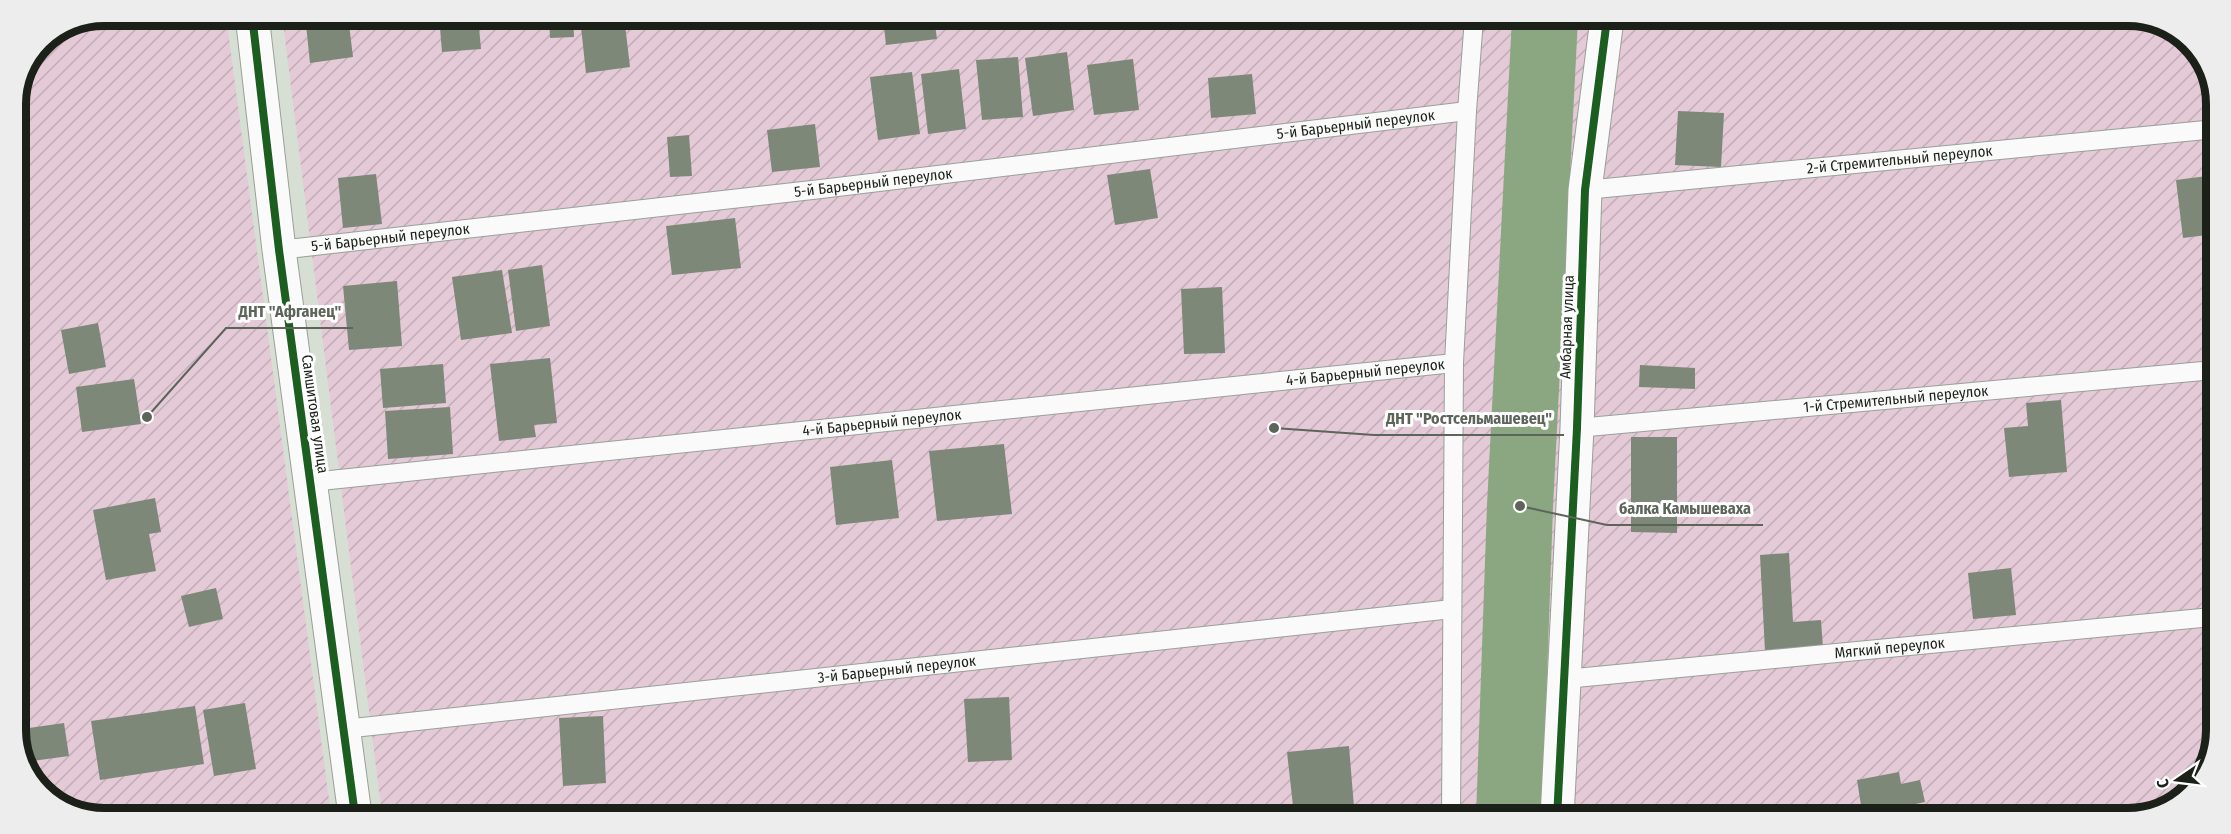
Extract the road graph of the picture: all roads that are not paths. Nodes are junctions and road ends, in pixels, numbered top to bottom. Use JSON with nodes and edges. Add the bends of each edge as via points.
{"nodes":[{"id":1,"x":253,"y":26,"type":"edge"},
{"id":2,"x":1473,"y":26,"type":"edge"},
{"id":3,"x":1606,"y":26,"type":"edge"},
{"id":4,"x":1467,"y":111,"type":"junction"},
{"id":5,"x":2205,"y":130,"type":"edge"},
{"id":6,"x":1585,"y":190,"type":"junction"},
{"id":7,"x":279,"y":250,"type":"junction"},
{"id":8,"x":1454,"y":363,"type":"junction"},
{"id":9,"x":2205,"y":371,"type":"edge"},
{"id":10,"x":1577,"y":428,"type":"junction"},
{"id":11,"x":311,"y":482,"type":"junction"},
{"id":12,"x":1452,"y":609,"type":"junction"},
{"id":13,"x":2206,"y":618,"type":"edge"},
{"id":14,"x":1566,"y":678,"type":"junction"},
{"id":15,"x":344,"y":729,"type":"junction"},
{"id":16,"x":354,"y":808,"type":"edge"},
{"id":17,"x":1451,"y":808,"type":"edge"},
{"id":18,"x":1558,"y":808,"type":"edge"}],
"edges":[{"from":1,"to":7,"type":"street","name":"Самшитовая улица"},
{"from":2,"to":4,"type":"lane"},
{"from":3,"to":6,"type":"street","name":"Амбарная улица"},
{"from":4,"to":7,"type":"lane","name":"5-й Барьерный переулок"},
{"from":4,"to":8,"type":"lane"},
{"from":5,"to":6,"type":"lane","name":"2-й Стремительный переулок"},
{"from":6,"to":10,"type":"street","name":"Амбарная улица"},
{"from":7,"to":11,"type":"street","name":"Самшитовая улица"},
{"from":8,"to":11,"type":"lane","name":"4-й Барьерный переулок"},
{"from":8,"to":12,"type":"lane"},
{"from":9,"to":10,"type":"lane","name":"1-й Стремительный переулок"},
{"from":10,"to":14,"type":"street","name":"Амбарная улица"},
{"from":11,"to":15,"type":"street","name":"Самшитовая улица"},
{"from":12,"to":15,"type":"lane","name":"3-й Барьерный переулок"},
{"from":12,"to":17,"type":"lane"},
{"from":13,"to":14,"type":"lane","name":"Мягкий переулок"},
{"from":14,"to":18,"type":"street","name":"Амбарная улица"},
{"from":15,"to":16,"type":"street","name":"Самшитовая улица"}]}
